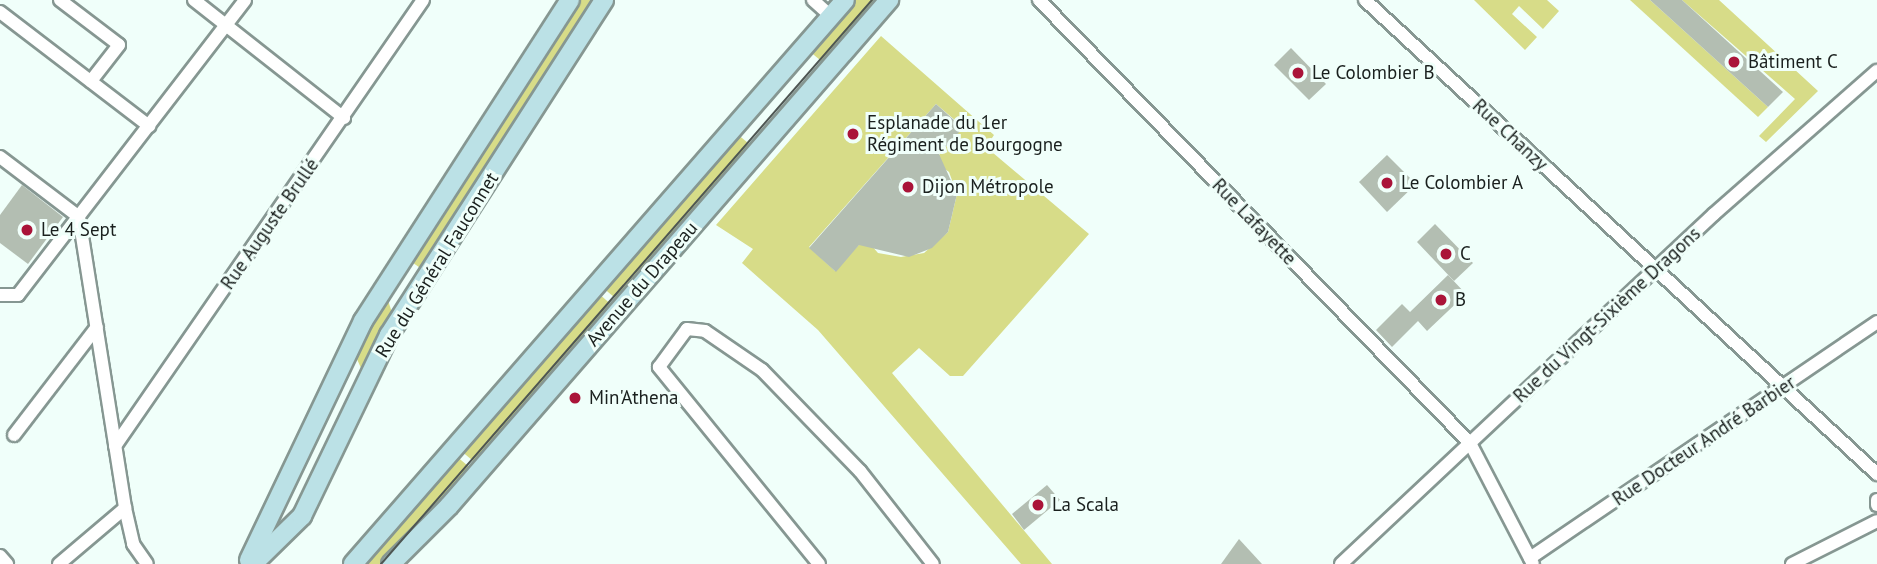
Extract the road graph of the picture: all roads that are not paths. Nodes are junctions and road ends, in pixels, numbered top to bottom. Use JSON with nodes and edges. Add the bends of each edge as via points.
{"nodes":[{"id":1,"x":60,"y":0,"type":"edge"},
{"id":2,"x":194,"y":0,"type":"edge"},
{"id":3,"x":245,"y":0,"type":"edge"},
{"id":4,"x":423,"y":0,"type":"edge"},
{"id":5,"x":570,"y":0,"type":"edge"},
{"id":6,"x":604,"y":0,"type":"edge"},
{"id":7,"x":813,"y":0,"type":"edge"},
{"id":8,"x":845,"y":0,"type":"edge"},
{"id":9,"x":889,"y":0,"type":"edge"},
{"id":10,"x":1039,"y":0,"type":"edge"},
{"id":11,"x":1365,"y":0,"type":"edge"},
{"id":12,"x":0,"y":12,"type":"edge"},
{"id":13,"x":831,"y":16,"type":"junction"},
{"id":14,"x":226,"y":26,"type":"junction"},
{"id":15,"x":1877,"y":71,"type":"edge"},
{"id":16,"x":90,"y":81,"type":"junction"},
{"id":17,"x":344,"y":118,"type":"junction"},
{"id":18,"x":149,"y":126,"type":"junction"},
{"id":19,"x":0,"y":157,"type":"edge"},
{"id":20,"x":79,"y":217,"type":"junction"},
{"id":21,"x":1654,"y":272,"type":"junction"},
{"id":22,"x":0,"y":295,"type":"edge"},
{"id":23,"x":1877,"y":323,"type":"edge"},
{"id":24,"x":97,"y":327,"type":"junction"},
{"id":25,"x":1783,"y":389,"type":"junction"},
{"id":26,"x":14,"y":435,"type":"dead end"},
{"id":27,"x":1470,"y":443,"type":"junction"},
{"id":28,"x":115,"y":446,"type":"junction"},
{"id":29,"x":1877,"y":474,"type":"edge"},
{"id":30,"x":125,"y":509,"type":"junction"},
{"id":31,"x":1877,"y":521,"type":"edge"},
{"id":32,"x":0,"y":556,"type":"edge"},
{"id":33,"x":1348,"y":561,"type":"edge"},
{"id":34,"x":1531,"y":561,"type":"edge"},
{"id":35,"x":7,"y":564,"type":"edge"},
{"id":36,"x":59,"y":564,"type":"edge"},
{"id":37,"x":147,"y":564,"type":"edge"},
{"id":38,"x":247,"y":564,"type":"edge"},
{"id":39,"x":253,"y":564,"type":"edge"},
{"id":40,"x":353,"y":564,"type":"edge"},
{"id":41,"x":391,"y":564,"type":"edge"},
{"id":42,"x":818,"y":564,"type":"edge"},
{"id":43,"x":933,"y":564,"type":"edge"},
{"id":44,"x":1792,"y":564,"type":"edge"}],
"edges":[{"from":1,"to":16,"type":"street","via":[[119,45]]},
{"from":2,"to":14,"type":"street"},
{"from":3,"to":14,"type":"street"},
{"from":4,"to":17,"type":"street","name":"Rue Auguste Brullé"},
{"from":5,"to":38,"type":"main road","name":"Rue du Général Fauconnet","via":[[363,321]]},
{"from":6,"to":39,"type":"main road","name":"Rue du Général Fauconnet","via":[[388,335],[302,516]]},
{"from":7,"to":13,"type":"street"},
{"from":8,"to":13,"type":"main road","name":"Avenue du Drapeau"},
{"from":9,"to":41,"type":"main road","name":"Avenue du Drapeau"},
{"from":10,"to":27,"type":"street","name":"Rue Lafayette"},
{"from":11,"to":21,"type":"street","name":"Rue Chanzy"},
{"from":12,"to":16,"type":"street"},
{"from":13,"to":40,"type":"main road","name":"Avenue du Drapeau"},
{"from":14,"to":17,"type":"street"},
{"from":14,"to":18,"type":"street"},
{"from":15,"to":21,"type":"street","name":"Rue du Vingt-Sixième Dragons","via":[[1857,82]]},
{"from":16,"to":18,"type":"street"},
{"from":17,"to":28,"type":"street","name":"Rue Auguste Brullé"},
{"from":18,"to":20,"type":"street"},
{"from":19,"to":20,"type":"street"},
{"from":20,"to":22,"type":"street","via":[[18,295]]},
{"from":20,"to":24,"type":"street"},
{"from":21,"to":25,"type":"street","name":"Rue Chanzy"},
{"from":21,"to":27,"type":"street","name":"Rue du Vingt-Sixième Dragons"},
{"from":23,"to":25,"type":"street","name":"Rue Docteur André Barbier"},
{"from":24,"to":26,"type":"street"},
{"from":24,"to":28,"type":"street"},
{"from":25,"to":29,"type":"street","name":"Rue Chanzy"},
{"from":25,"to":34,"type":"street","name":"Rue Docteur André Barbier"},
{"from":27,"to":33,"type":"street","name":"Rue du Vingt-Sixième Dragons"},
{"from":27,"to":34,"type":"street","name":"Rue Lafayette"},
{"from":28,"to":30,"type":"street"},
{"from":30,"to":36,"type":"street"},
{"from":30,"to":37,"type":"street","via":[[133,544]]},
{"from":31,"to":44,"type":"street"},
{"from":32,"to":35,"type":"street"},
{"from":42,"to":43,"type":"street","via":[[660,367],[687,329],[705,331],[762,370],[860,471]]}]}
